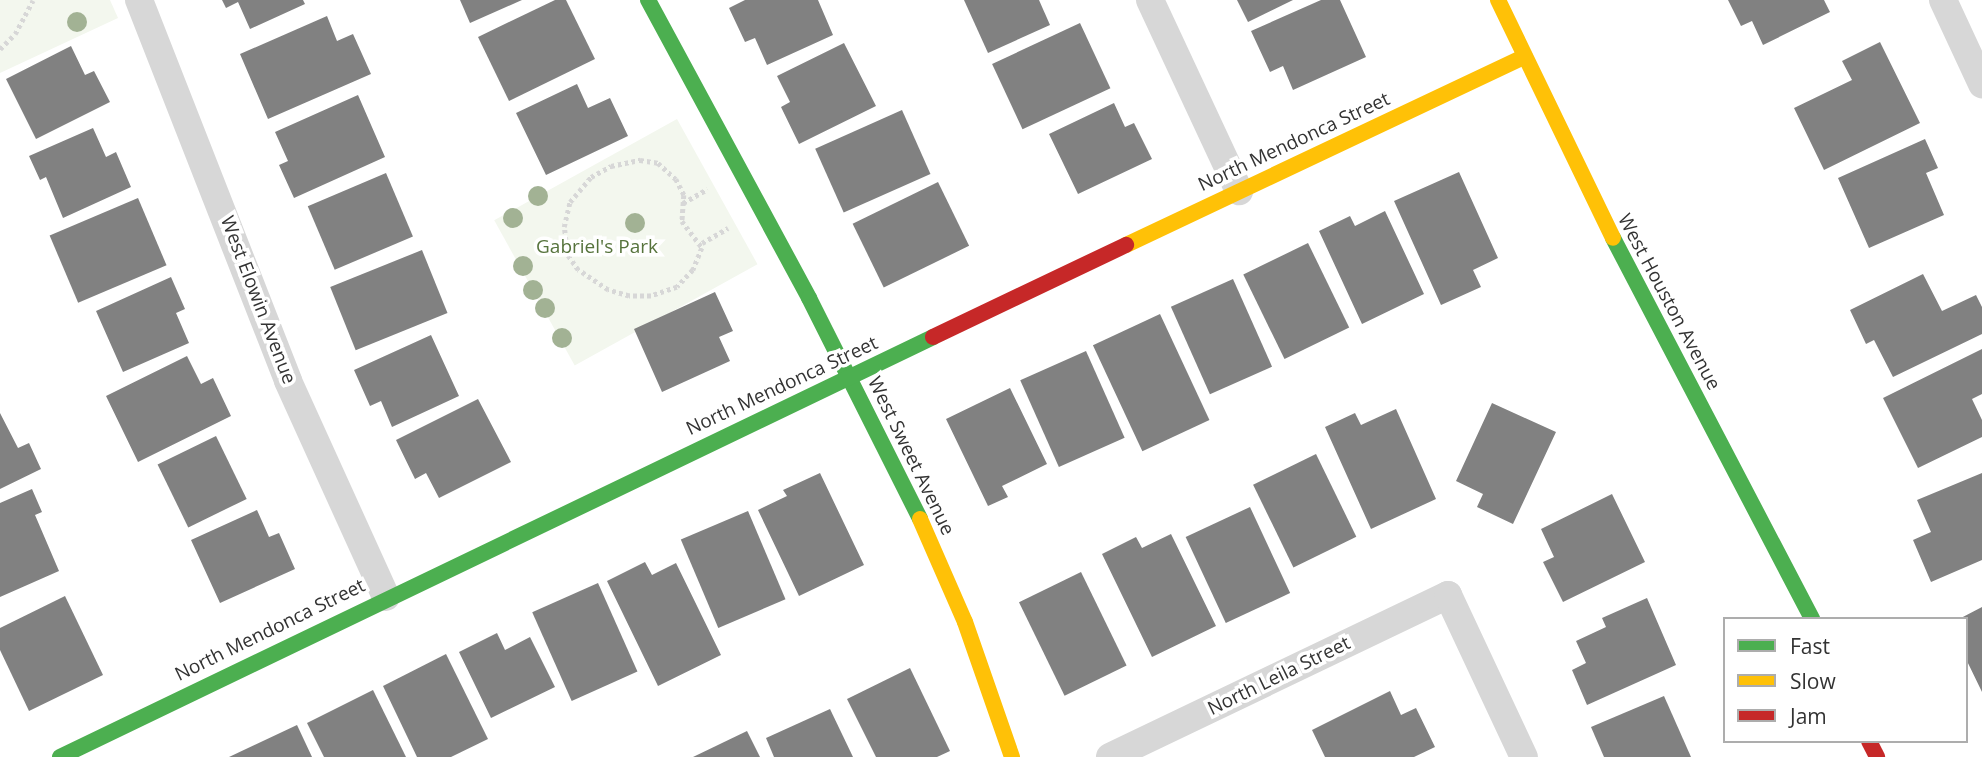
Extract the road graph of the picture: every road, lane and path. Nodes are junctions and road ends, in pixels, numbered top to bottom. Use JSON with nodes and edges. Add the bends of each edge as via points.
{"nodes":[{"id":1,"x":33,"y":0,"type":"edge"},
{"id":2,"x":139,"y":0,"type":"edge"},
{"id":3,"x":648,"y":0,"type":"edge"},
{"id":4,"x":1150,"y":0,"type":"edge"},
{"id":5,"x":1498,"y":0,"type":"edge"},
{"id":6,"x":1943,"y":0,"type":"edge"},
{"id":7,"x":0,"y":49,"type":"edge"},
{"id":8,"x":1525,"y":56,"type":"junction"},
{"id":9,"x":1982,"y":84,"type":"edge"},
{"id":10,"x":1239,"y":191,"type":"junction"},
{"id":11,"x":702,"y":243,"type":"joint"},
{"id":12,"x":848,"y":377,"type":"junction"},
{"id":13,"x":386,"y":597,"type":"junction"},
{"id":14,"x":1811,"y":617,"type":"edge"},
{"id":15,"x":60,"y":757,"type":"edge"},
{"id":16,"x":1012,"y":757,"type":"edge"},
{"id":17,"x":1110,"y":757,"type":"edge"},
{"id":18,"x":1524,"y":757,"type":"edge"}],
"edges":[{"from":1,"to":7,"type":"path","via":[[15,34]]},
{"from":2,"to":13,"type":"street","name":"West Elowin Avenue","via":[[288,381]]},
{"from":3,"to":12,"type":"street","name":"West Sweet Avenue"},
{"from":4,"to":10,"type":"street"},
{"from":5,"to":8,"type":"street","name":"West Houston Avenue"},
{"from":6,"to":9,"type":"street"},
{"from":8,"to":10,"type":"street","name":"North Mendonca Street"},
{"from":8,"to":14,"type":"street","name":"West Houston Avenue","via":[[1617,250]]},
{"from":10,"to":12,"type":"street","name":"North Mendonca Street"},
{"from":11,"to":11,"type":"path","via":[[693,270],[677,287],[651,296],[629,296],[608,290],[578,270],[567,254],[564,227],[570,202],[591,177],[611,166],[640,160],[658,163],[676,179],[684,195],[682,221]]},
{"from":12,"to":13,"type":"street","name":"North Mendonca Street"},
{"from":12,"to":16,"type":"street","name":"West Sweet Avenue","via":[[950,586]]},
{"from":13,"to":15,"type":"street","name":"North Mendonca Street"},
{"from":17,"to":18,"type":"street","name":"North Leila Street","via":[[1448,595]]}]}
